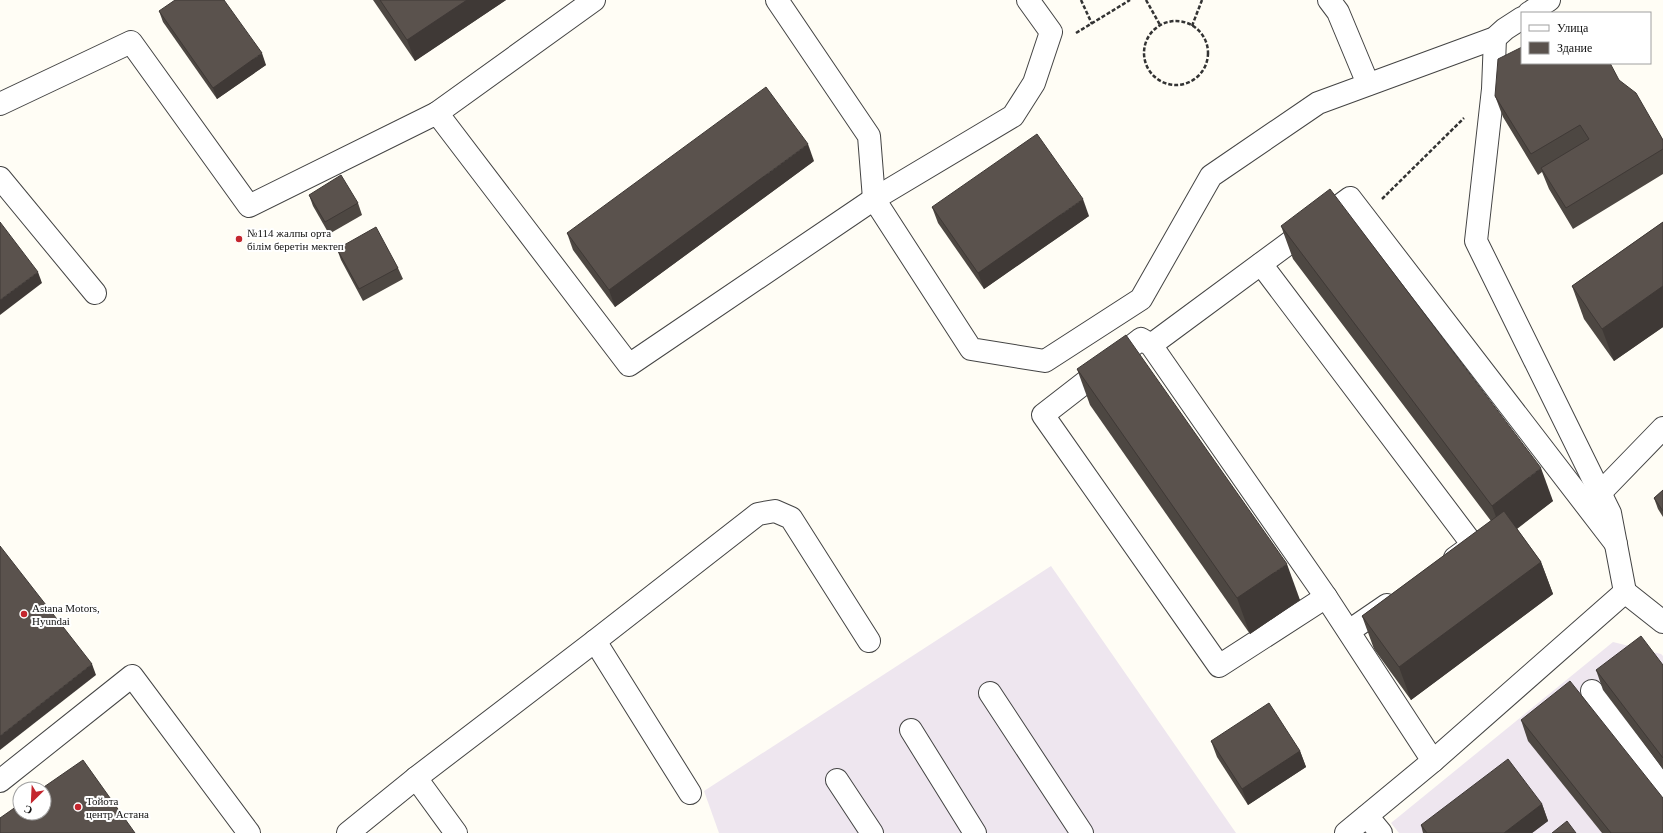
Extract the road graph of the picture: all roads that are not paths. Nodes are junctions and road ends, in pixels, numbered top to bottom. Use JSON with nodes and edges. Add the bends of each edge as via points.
{"nodes":[{"id":1,"x":594,"y":0,"type":"edge"},
{"id":2,"x":777,"y":0,"type":"edge"},
{"id":3,"x":1028,"y":0,"type":"edge"},
{"id":4,"x":1329,"y":0,"type":"edge"},
{"id":5,"x":1549,"y":0,"type":"edge"},
{"id":6,"x":1531,"y":12,"type":"edge"},
{"id":7,"x":1521,"y":19,"type":"edge"},
{"id":8,"x":1495,"y":38,"type":"junction"},
{"id":9,"x":1368,"y":84,"type":"junction"},
{"id":10,"x":0,"y":104,"type":"edge"},
{"id":11,"x":437,"y":113,"type":"junction"},
{"id":12,"x":0,"y":178,"type":"edge"},
{"id":13,"x":874,"y":199,"type":"junction"},
{"id":14,"x":1261,"y":264,"type":"junction"},
{"id":15,"x":95,"y":293,"type":"dead end"},
{"id":16,"x":1151,"y":345,"type":"junction"},
{"id":17,"x":1663,"y":428,"type":"edge"},
{"id":18,"x":1600,"y":493,"type":"junction"},
{"id":19,"x":1616,"y":544,"type":"junction"},
{"id":20,"x":1440,"y":568,"type":"edge"},
{"id":21,"x":1625,"y":592,"type":"junction"},
{"id":22,"x":1401,"y":595,"type":"edge"},
{"id":23,"x":1326,"y":597,"type":"junction"},
{"id":24,"x":1663,"y":622,"type":"edge"},
{"id":25,"x":1349,"y":631,"type":"junction"},
{"id":26,"x":595,"y":641,"type":"junction"},
{"id":27,"x":869,"y":641,"type":"dead end"},
{"id":28,"x":1592,"y":691,"type":"dead end"},
{"id":29,"x":990,"y":693,"type":"dead end"},
{"id":30,"x":911,"y":730,"type":"dead end"},
{"id":31,"x":1433,"y":761,"type":"junction"},
{"id":32,"x":416,"y":778,"type":"junction"},
{"id":33,"x":837,"y":780,"type":"dead end"},
{"id":34,"x":0,"y":781,"type":"edge"},
{"id":35,"x":1663,"y":788,"type":"edge"},
{"id":36,"x":690,"y":793,"type":"dead end"},
{"id":37,"x":1367,"y":816,"type":"junction"},
{"id":38,"x":249,"y":833,"type":"edge"},
{"id":39,"x":348,"y":833,"type":"edge"},
{"id":40,"x":456,"y":833,"type":"edge"},
{"id":41,"x":872,"y":833,"type":"edge"},
{"id":42,"x":974,"y":833,"type":"edge"},
{"id":43,"x":1082,"y":833,"type":"edge"},
{"id":44,"x":1346,"y":833,"type":"edge"},
{"id":45,"x":1381,"y":833,"type":"edge"}],
"edges":[{"from":1,"to":11,"type":"street"},
{"from":2,"to":13,"type":"street","via":[[869,136]]},
{"from":3,"to":13,"type":"street","via":[[1051,32],[1034,83],[1013,116]]},
{"from":4,"to":9,"type":"street","via":[[1338,12]]},
{"from":5,"to":6,"type":"street"},
{"from":7,"to":8,"type":"street"},
{"from":8,"to":9,"type":"street"},
{"from":8,"to":18,"type":"street","via":[[1493,89],[1476,241]]},
{"from":9,"to":13,"type":"street","via":[[1318,103],[1211,176],[1141,299],[1045,361],[971,349]]},
{"from":10,"to":11,"type":"street","via":[[131,42],[249,206]]},
{"from":11,"to":13,"type":"street","via":[[629,365]]},
{"from":12,"to":15,"type":"street"},
{"from":14,"to":16,"type":"street"},
{"from":14,"to":19,"type":"street","via":[[1350,198]]},
{"from":14,"to":20,"type":"street","via":[[1473,545]]},
{"from":16,"to":23,"type":"street"},
{"from":16,"to":23,"type":"street","via":[[1141,339],[1043,415],[1219,666]]},
{"from":17,"to":18,"type":"street"},
{"from":18,"to":19,"type":"street","via":[[1610,513]]},
{"from":19,"to":21,"type":"street"},
{"from":21,"to":24,"type":"street"},
{"from":21,"to":31,"type":"street"},
{"from":22,"to":25,"type":"street"},
{"from":23,"to":25,"type":"street"},
{"from":25,"to":31,"type":"street"},
{"from":26,"to":27,"type":"street","via":[[758,514],[775,511],[791,518]]},
{"from":26,"to":32,"type":"street"},
{"from":26,"to":36,"type":"street"},
{"from":28,"to":35,"type":"street"},
{"from":29,"to":43,"type":"street"},
{"from":30,"to":42,"type":"street"},
{"from":31,"to":37,"type":"street"},
{"from":32,"to":39,"type":"street"},
{"from":32,"to":40,"type":"street"},
{"from":33,"to":41,"type":"street"},
{"from":34,"to":38,"type":"street","via":[[132,676]]},
{"from":37,"to":44,"type":"street"},
{"from":37,"to":45,"type":"street"}]}
